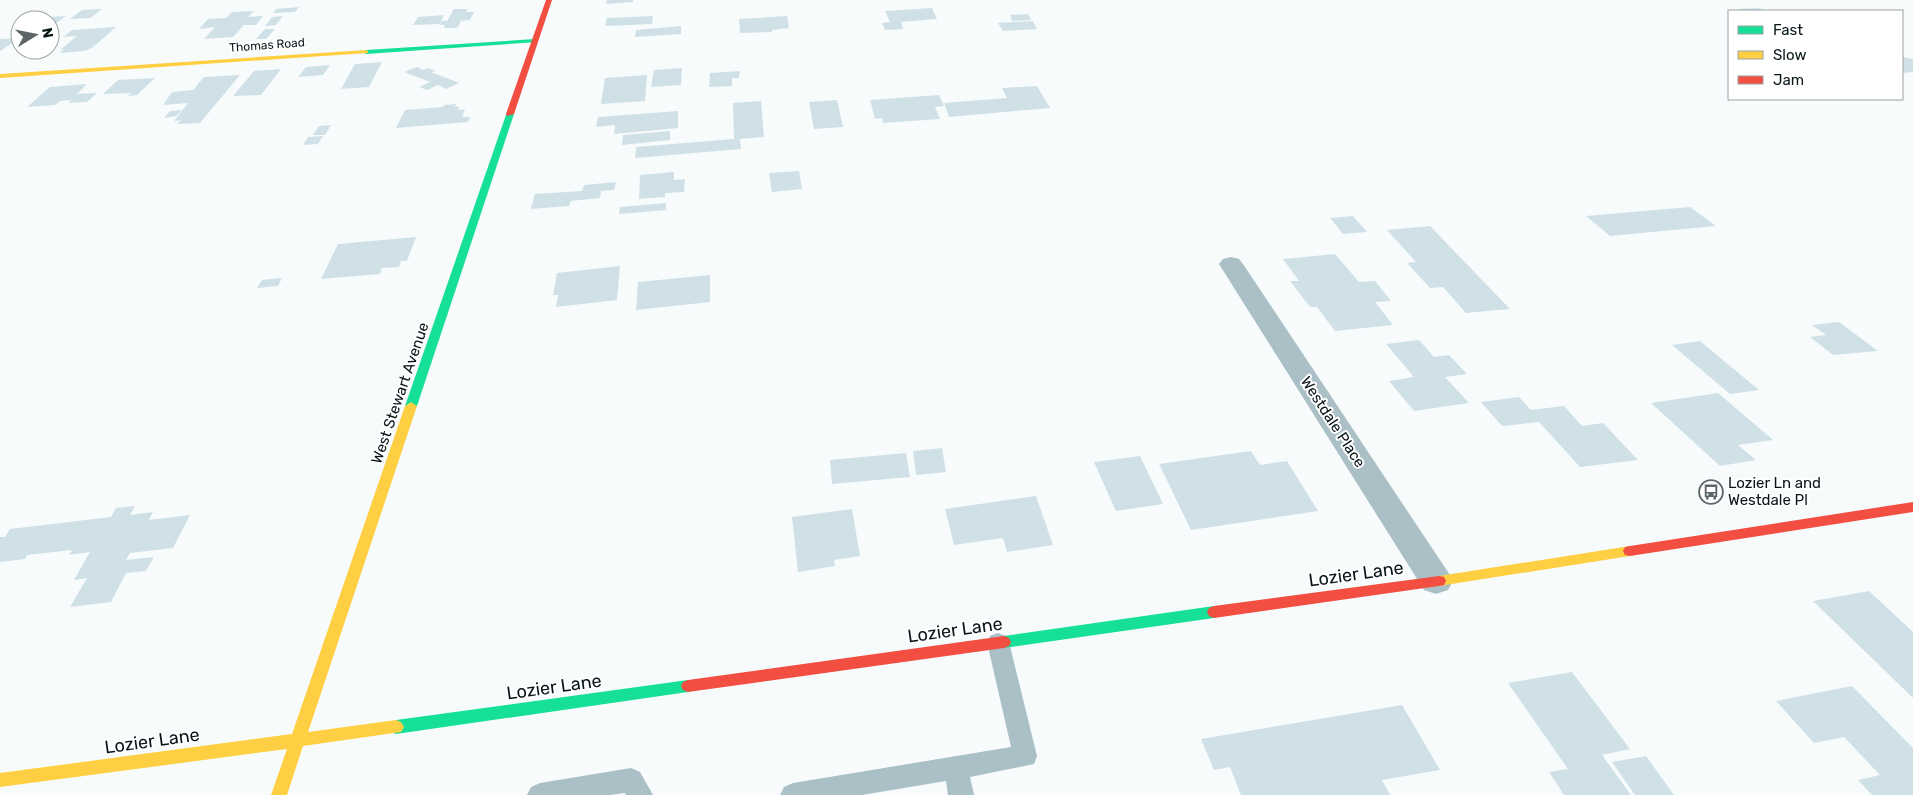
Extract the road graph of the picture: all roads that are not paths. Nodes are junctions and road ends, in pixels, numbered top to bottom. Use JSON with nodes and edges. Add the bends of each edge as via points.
{"nodes":[{"id":1,"x":549,"y":0,"type":"edge"},
{"id":2,"x":535,"y":41,"type":"junction"},
{"id":3,"x":0,"y":76,"type":"edge"},
{"id":4,"x":1231,"y":264,"type":"dead end"},
{"id":5,"x":1913,"y":507,"type":"edge"},
{"id":6,"x":1436,"y":581,"type":"junction"},
{"id":7,"x":998,"y":642,"type":"junction"},
{"id":8,"x":297,"y":739,"type":"junction"},
{"id":9,"x":956,"y":768,"type":"junction"},
{"id":10,"x":0,"y":780,"type":"edge"},
{"id":11,"x":279,"y":795,"type":"edge"},
{"id":12,"x":540,"y":795,"type":"edge"},
{"id":13,"x":640,"y":795,"type":"edge"},
{"id":14,"x":793,"y":795,"type":"edge"},
{"id":15,"x":961,"y":795,"type":"edge"}],
"edges":[{"from":1,"to":2,"type":"main road","name":"West Stewart Avenue"},
{"from":2,"to":3,"type":"main road","name":"Thomas Road"},
{"from":2,"to":8,"type":"main road","name":"West Stewart Avenue"},
{"from":4,"to":6,"type":"street","name":"Westdale Place"},
{"from":5,"to":6,"type":"main road","name":"Lozier Lane"},
{"from":6,"to":7,"type":"main road","name":"Lozier Lane"},
{"from":7,"to":8,"type":"main road","name":"Lozier Lane"},
{"from":7,"to":9,"type":"lane","via":[[1025,756]]},
{"from":8,"to":10,"type":"main road","name":"Lozier Lane"},
{"from":8,"to":11,"type":"main road","name":"West Stewart Avenue"},
{"from":9,"to":14,"type":"lane"},
{"from":9,"to":15,"type":"lane"},
{"from":12,"to":13,"type":"lane","via":[[631,780]]}]}
